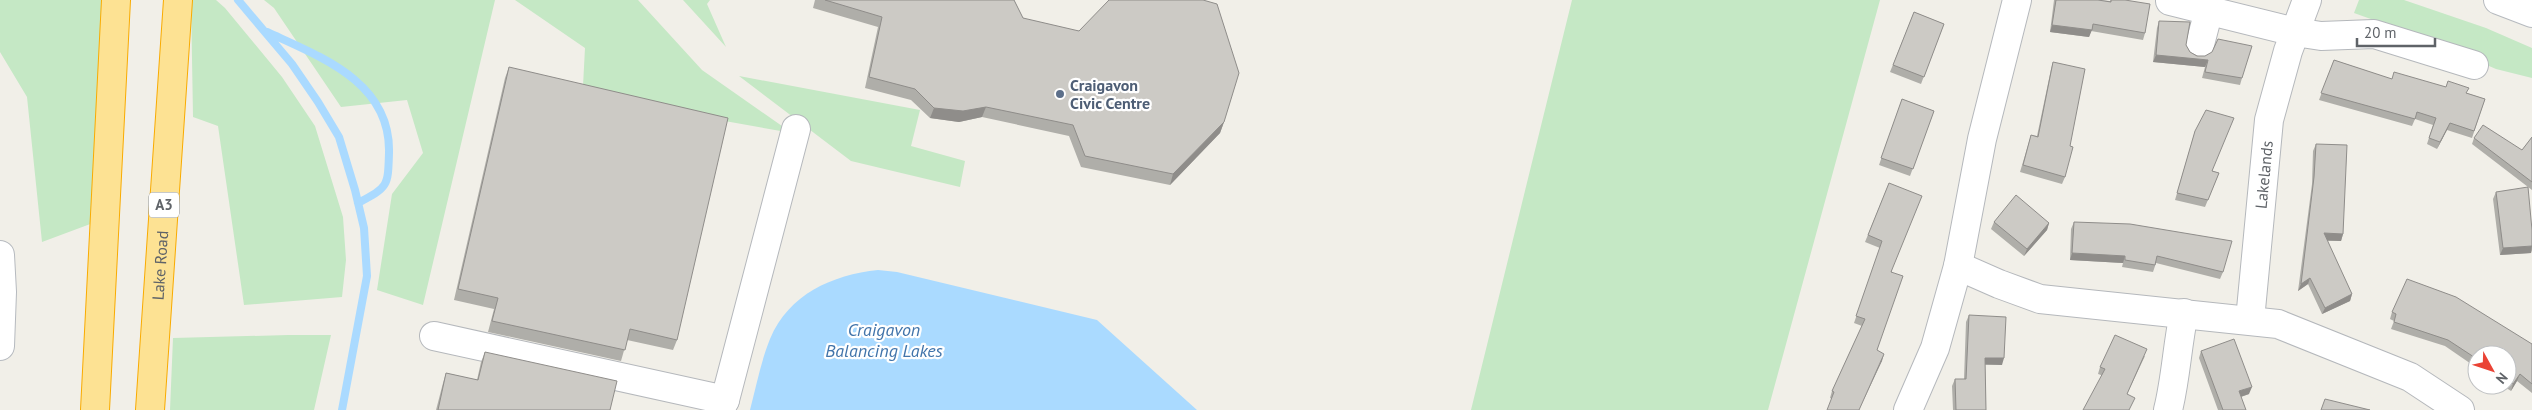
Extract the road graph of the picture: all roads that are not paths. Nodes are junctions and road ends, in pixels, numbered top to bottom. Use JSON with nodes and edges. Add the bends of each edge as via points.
{"nodes":[{"id":1,"x":116,"y":0,"type":"edge"},
{"id":2,"x":178,"y":0,"type":"edge"},
{"id":3,"x":2018,"y":0,"type":"edge"},
{"id":4,"x":2170,"y":0,"type":"edge"},
{"id":5,"x":2307,"y":0,"type":"edge"},
{"id":6,"x":2498,"y":0,"type":"edge"},
{"id":7,"x":2209,"y":10,"type":"junction"},
{"id":8,"x":2532,"y":13,"type":"edge"},
{"id":9,"x":2295,"y":32,"type":"junction"},
{"id":10,"x":2199,"y":48,"type":"dead end"},
{"id":11,"x":2474,"y":65,"type":"dead end"},
{"id":12,"x":796,"y":129,"type":"dead end"},
{"id":13,"x":0,"y":255,"type":"edge"},
{"id":14,"x":1958,"y":266,"type":"junction"},
{"id":15,"x":2184,"y":314,"type":"junction"},
{"id":16,"x":2250,"y":320,"type":"junction"},
{"id":17,"x":434,"y":336,"type":"dead end"},
{"id":18,"x":0,"y":346,"type":"edge"},
{"id":19,"x":723,"y":405,"type":"edge"},
{"id":20,"x":2449,"y":407,"type":"edge"},
{"id":21,"x":95,"y":410,"type":"edge"},
{"id":22,"x":150,"y":410,"type":"edge"},
{"id":23,"x":1908,"y":410,"type":"edge"},
{"id":24,"x":2168,"y":410,"type":"edge"}],
"edges":[{"from":1,"to":21,"type":"highway"},
{"from":2,"to":22,"type":"highway","name":"Lake Road","number":"A3"},
{"from":3,"to":14,"type":"street","via":[[1982,139]]},
{"from":4,"to":7,"type":"street"},
{"from":5,"to":9,"type":"street","name":"Lakelands"},
{"from":6,"to":8,"type":"street"},
{"from":7,"to":9,"type":"street"},
{"from":7,"to":10,"type":"street"},
{"from":9,"to":11,"type":"street","via":[[2321,36],[2374,34]]},
{"from":9,"to":16,"type":"street","name":"Lakelands","via":[[2269,120]]},
{"from":12,"to":19,"type":"street"},
{"from":13,"to":18,"type":"street"},
{"from":14,"to":15,"type":"street","via":[[2040,299]]},
{"from":14,"to":23,"type":"street","via":[[1935,348]]},
{"from":15,"to":16,"type":"street"},
{"from":15,"to":24,"type":"street"},
{"from":16,"to":20,"type":"street","via":[[2278,324],[2410,377]]},
{"from":17,"to":19,"type":"street"}]}
